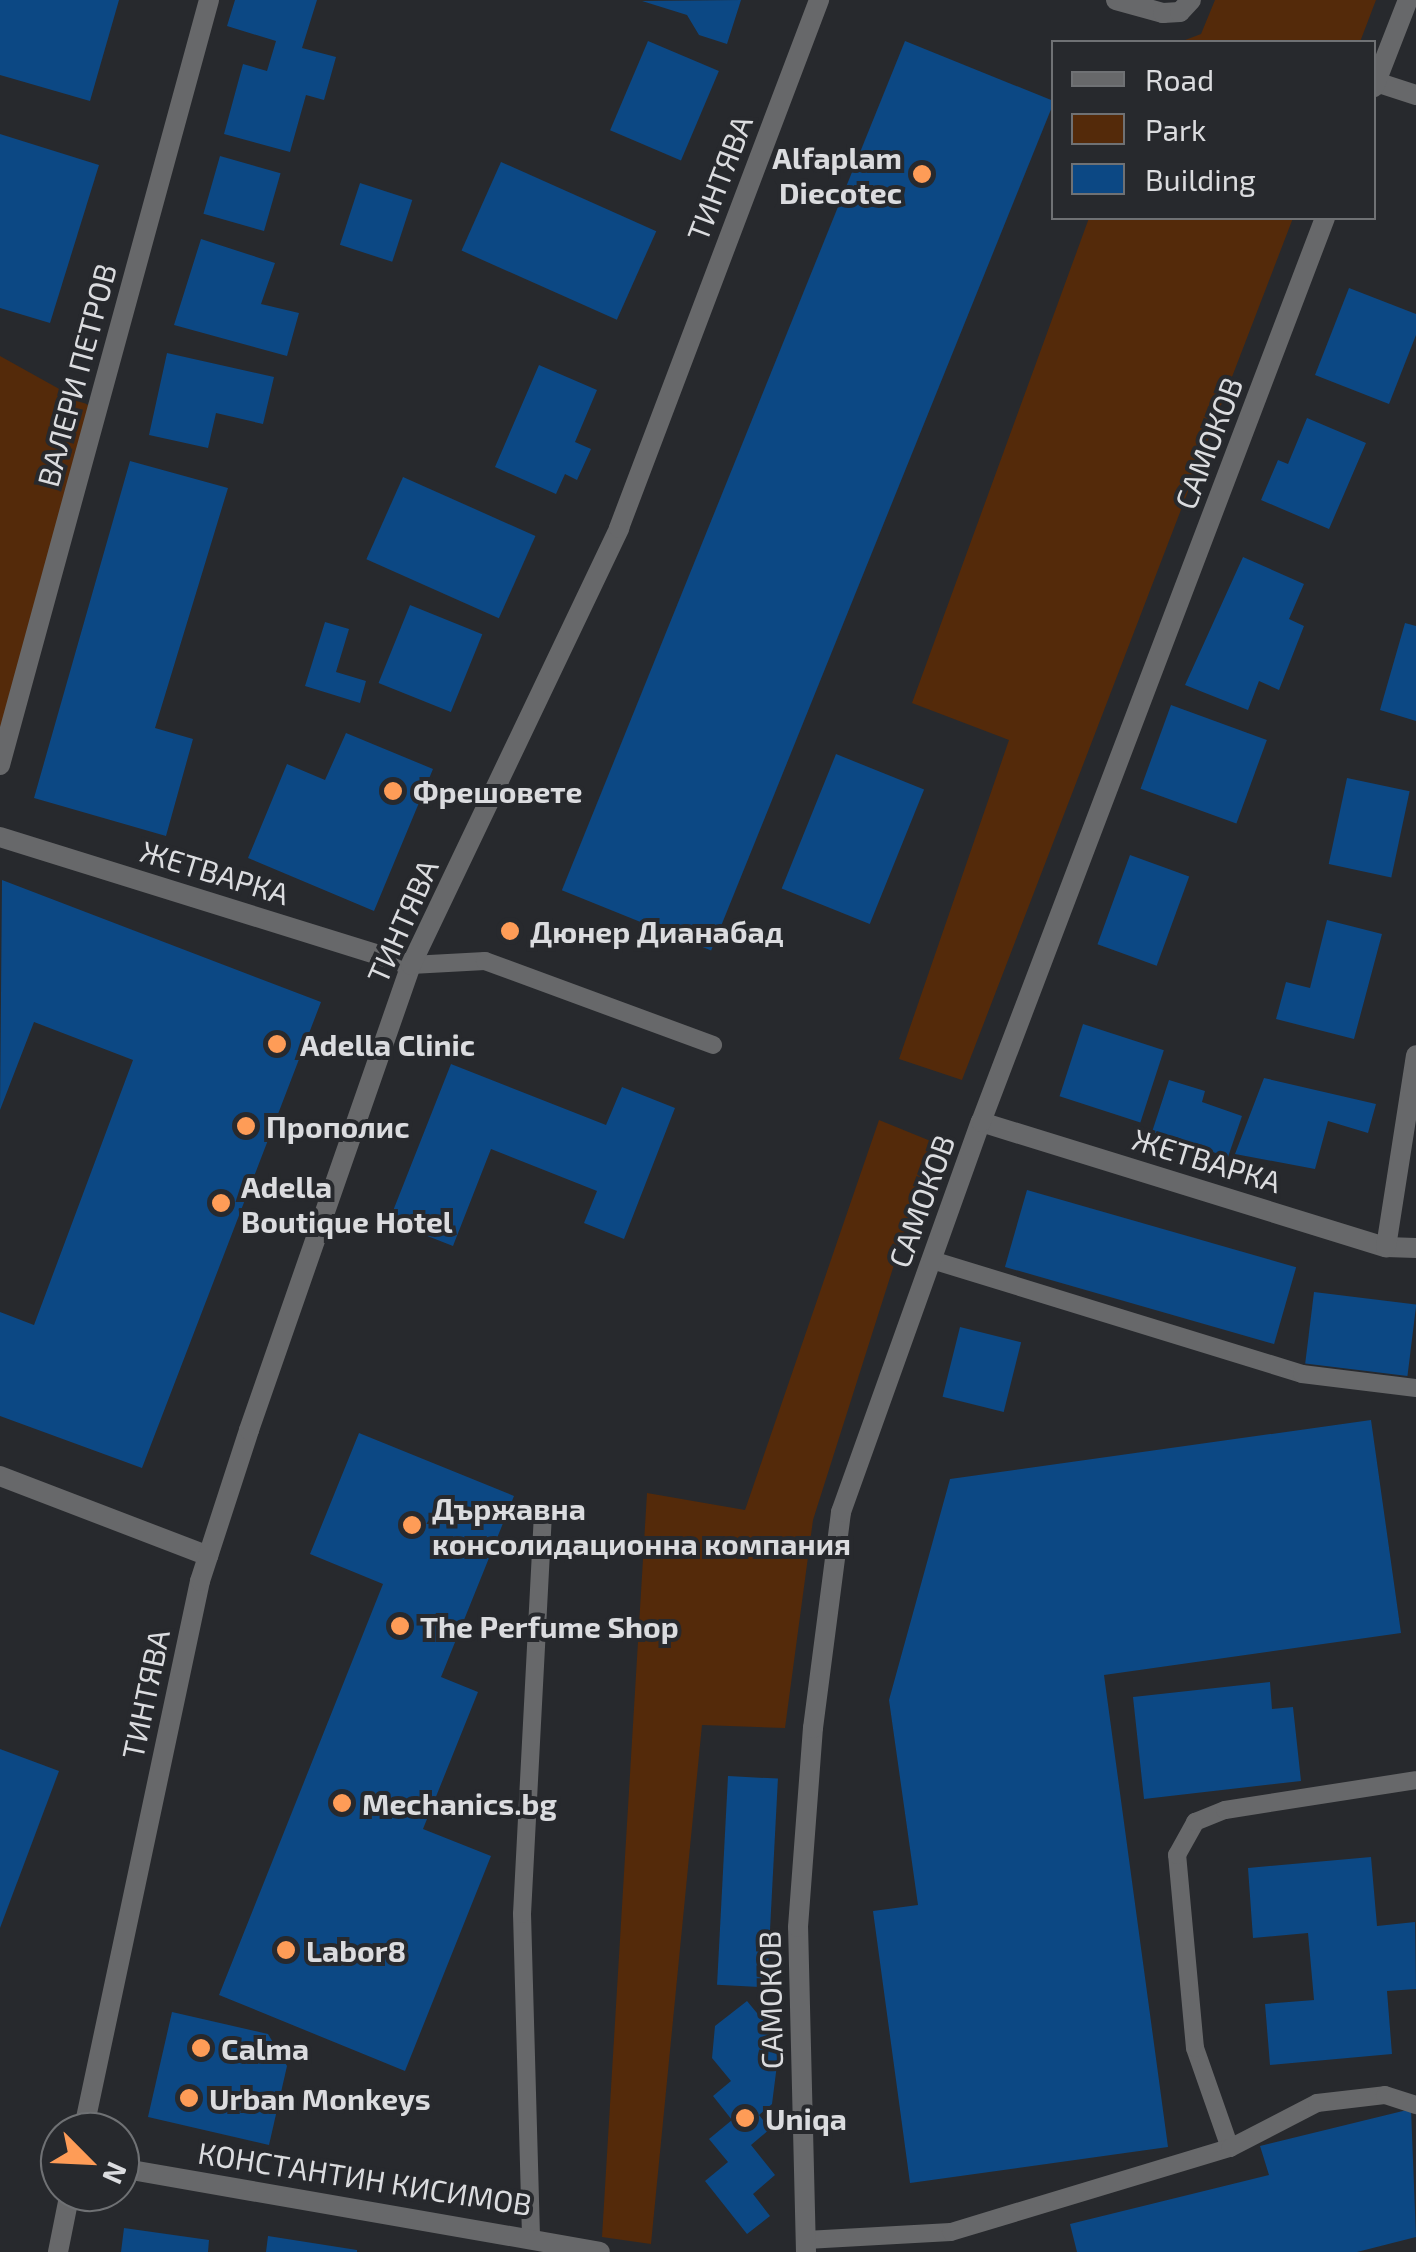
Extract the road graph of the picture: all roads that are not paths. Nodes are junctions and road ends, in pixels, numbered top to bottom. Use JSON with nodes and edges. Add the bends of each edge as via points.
{"nodes":[{"id":1,"x":209,"y":0,"type":"edge"},
{"id":2,"x":819,"y":0,"type":"edge"},
{"id":3,"x":1116,"y":0,"type":"edge"},
{"id":4,"x":1191,"y":0,"type":"edge"},
{"id":5,"x":1408,"y":0,"type":"edge"},
{"id":6,"x":1376,"y":81,"type":"edge"},
{"id":7,"x":1376,"y":84,"type":"edge"},
{"id":8,"x":1416,"y":95,"type":"edge"},
{"id":9,"x":1324,"y":220,"type":"edge"},
{"id":10,"x":0,"y":766,"type":"edge"},
{"id":11,"x":0,"y":836,"type":"edge"},
{"id":12,"x":412,"y":965,"type":"junction"},
{"id":13,"x":713,"y":1045,"type":"dead end"},
{"id":14,"x":1416,"y":1055,"type":"edge"},
{"id":15,"x":982,"y":1122,"type":"junction"},
{"id":16,"x":1386,"y":1247,"type":"junction"},
{"id":17,"x":1416,"y":1248,"type":"edge"},
{"id":18,"x":932,"y":1260,"type":"junction"},
{"id":19,"x":1416,"y":1388,"type":"edge"},
{"id":20,"x":0,"y":1476,"type":"edge"},
{"id":21,"x":543,"y":1517,"type":"dead end"},
{"id":22,"x":208,"y":1556,"type":"junction"},
{"id":23,"x":1416,"y":1780,"type":"edge"},
{"id":24,"x":1416,"y":2105,"type":"edge"},
{"id":25,"x":87,"y":2112,"type":"edge"},
{"id":26,"x":1230,"y":2148,"type":"junction"},
{"id":27,"x":140,"y":2171,"type":"edge"},
{"id":28,"x":66,"y":2212,"type":"edge"},
{"id":29,"x":531,"y":2236,"type":"junction"},
{"id":30,"x":806,"y":2246,"type":"edge"},
{"id":31,"x":600,"y":2250,"type":"edge"},
{"id":32,"x":58,"y":2252,"type":"edge"}],
"edges":[{"from":1,"to":10,"type":"street","name":"ВАЛЕРИ ПЕТРОВ"},
{"from":2,"to":12,"type":"street","name":"ТИНТЯВА","via":[[619,528]]},
{"from":3,"to":4,"type":"street","via":[[1164,13],[1180,12]]},
{"from":5,"to":6,"type":"street"},
{"from":7,"to":8,"type":"street"},
{"from":9,"to":15,"type":"street","name":"САМОКОВ"},
{"from":11,"to":12,"type":"street","name":"ЖЕТВАРКА"},
{"from":12,"to":13,"type":"lane","via":[[485,961]]},
{"from":12,"to":22,"type":"street","name":"ТИНТЯВА"},
{"from":14,"to":16,"type":"street"},
{"from":15,"to":16,"type":"street","name":"ЖЕТВАРКА"},
{"from":15,"to":18,"type":"street","name":"САМОКОВ"},
{"from":16,"to":17,"type":"street","name":"ЖЕТВАРКА"},
{"from":18,"to":19,"type":"lane","via":[[1145,1331],[1302,1374]]},
{"from":18,"to":30,"type":"street","name":"САМОКОВ","via":[[842,1512],[812,1728],[798,1927]]},
{"from":20,"to":22,"type":"street"},
{"from":21,"to":29,"type":"lane","via":[[522,1914]]},
{"from":22,"to":25,"type":"street","name":"ТИНТЯВА"},
{"from":23,"to":26,"type":"lane","via":[[1226,1810],[1195,1822],[1177,1856],[1195,2048]]},
{"from":24,"to":26,"type":"lane","via":[[1385,2095],[1317,2103]]},
{"from":26,"to":30,"type":"lane","via":[[951,2232]]},
{"from":27,"to":29,"type":"street","name":"КОНСТАНТИН КИСИМОВ"},
{"from":28,"to":32,"type":"street"},
{"from":29,"to":31,"type":"street","name":"КОНСТАНТИН КИСИМОВ"}]}
